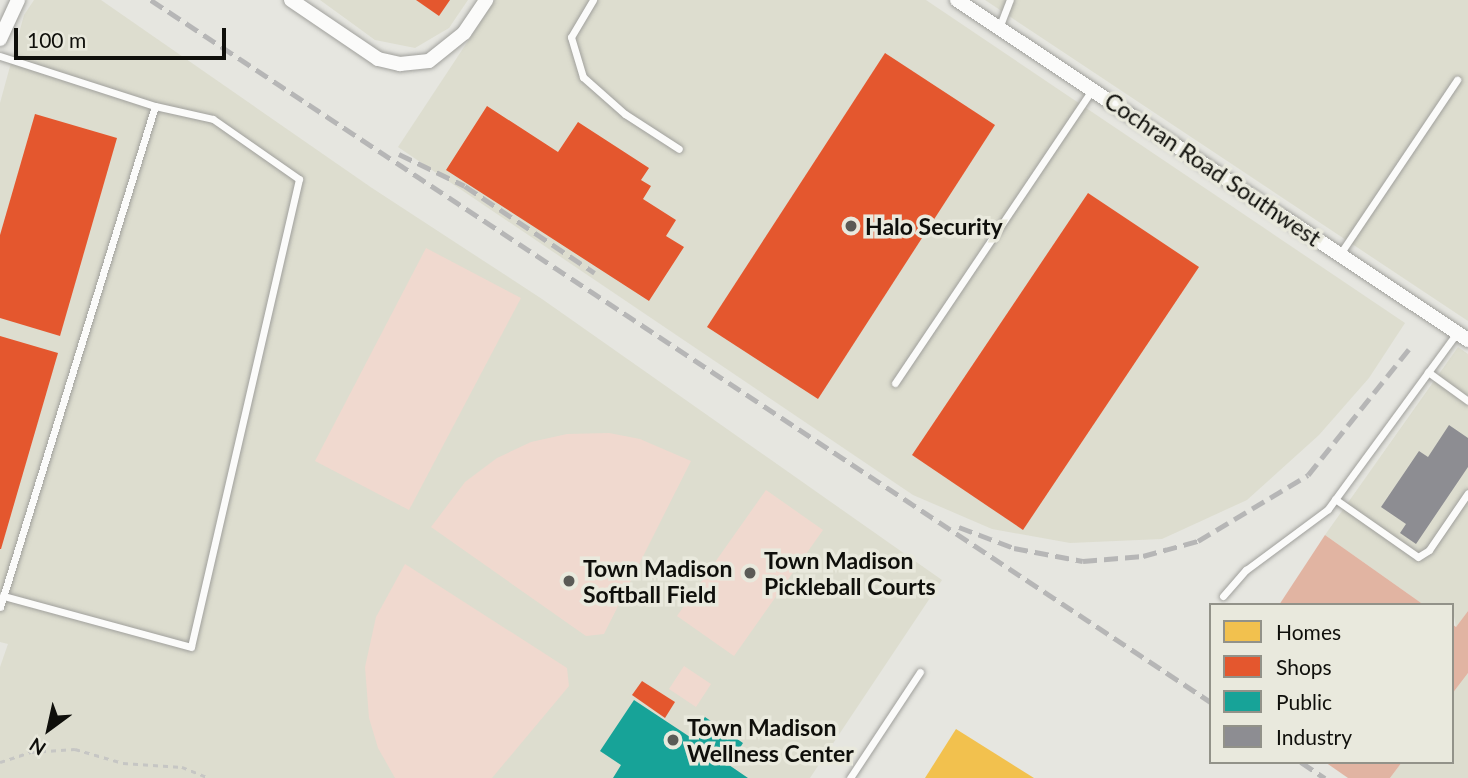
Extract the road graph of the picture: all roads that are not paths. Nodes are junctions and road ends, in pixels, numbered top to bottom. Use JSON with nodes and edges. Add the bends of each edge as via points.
{"nodes":[{"id":1,"x":18,"y":0,"type":"edge"},
{"id":2,"x":291,"y":0,"type":"edge"},
{"id":3,"x":486,"y":0,"type":"edge"},
{"id":4,"x":593,"y":0,"type":"edge"},
{"id":5,"x":957,"y":0,"type":"edge"},
{"id":6,"x":1010,"y":0,"type":"edge"},
{"id":7,"x":999,"y":27,"type":"junction"},
{"id":8,"x":0,"y":39,"type":"edge"},
{"id":9,"x":0,"y":56,"type":"edge"},
{"id":10,"x":1457,"y":79,"type":"dead end"},
{"id":11,"x":1093,"y":90,"type":"junction"},
{"id":12,"x":155,"y":106,"type":"junction"},
{"id":13,"x":679,"y":149,"type":"dead end"},
{"id":14,"x":1340,"y":254,"type":"junction"},
{"id":15,"x":1462,"y":337,"type":"edge"},
{"id":16,"x":1428,"y":372,"type":"junction"},
{"id":17,"x":895,"y":383,"type":"dead end"},
{"id":18,"x":1468,"y":401,"type":"edge"},
{"id":19,"x":1468,"y":493,"type":"edge"},
{"id":20,"x":1335,"y":499,"type":"junction"},
{"id":21,"x":3,"y":596,"type":"junction"},
{"id":22,"x":1223,"y":596,"type":"dead end"},
{"id":23,"x":0,"y":607,"type":"edge"},
{"id":24,"x":920,"y":672,"type":"dead end"},
{"id":25,"x":850,"y":778,"type":"edge"}],
"edges":[{"from":1,"to":8,"type":"street"},
{"from":2,"to":3,"type":"street","via":[[378,59],[400,64],[429,61],[464,33]]},
{"from":4,"to":13,"type":"lane","via":[[571,37],[583,77],[625,114]]},
{"from":5,"to":7,"type":"street","name":"Cochran Road Southwest"},
{"from":6,"to":7,"type":"lane"},
{"from":7,"to":11,"type":"street","name":"Cochran Road Southwest"},
{"from":9,"to":12,"type":"lane"},
{"from":10,"to":14,"type":"lane"},
{"from":11,"to":14,"type":"street","name":"Cochran Road Southwest"},
{"from":11,"to":17,"type":"lane"},
{"from":12,"to":21,"type":"lane"},
{"from":12,"to":21,"type":"lane","via":[[213,119],[299,179],[191,647]]},
{"from":14,"to":15,"type":"street","name":"Cochran Road Southwest"},
{"from":15,"to":16,"type":"lane"},
{"from":16,"to":18,"type":"lane"},
{"from":16,"to":20,"type":"lane"},
{"from":19,"to":20,"type":"lane","via":[[1429,550],[1419,557]]},
{"from":20,"to":22,"type":"lane","via":[[1246,570]]},
{"from":21,"to":23,"type":"lane"},
{"from":24,"to":25,"type":"lane"}]}
